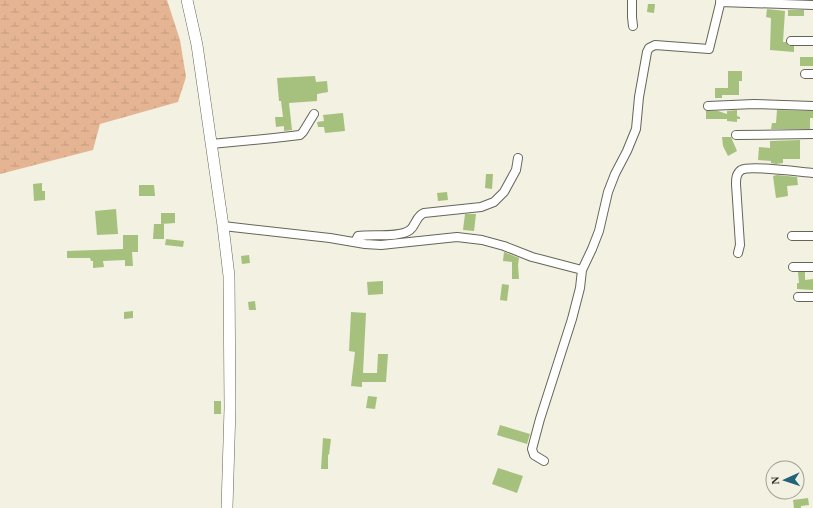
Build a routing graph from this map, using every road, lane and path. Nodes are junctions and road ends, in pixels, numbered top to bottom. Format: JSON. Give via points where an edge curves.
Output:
{"nodes":[{"id":1,"x":187,"y":0,"type":"edge"},
{"id":2,"x":632,"y":0,"type":"edge"},
{"id":3,"x":720,"y":1,"type":"edge"},
{"id":4,"x":813,"y":5,"type":"edge"},
{"id":5,"x":633,"y":26,"type":"dead end"},
{"id":6,"x":791,"y":41,"type":"dead end"},
{"id":7,"x":813,"y":41,"type":"edge"},
{"id":8,"x":708,"y":106,"type":"dead end"},
{"id":9,"x":813,"y":106,"type":"edge"},
{"id":10,"x":314,"y":114,"type":"dead end"},
{"id":11,"x":813,"y":134,"type":"edge"},
{"id":12,"x":736,"y":135,"type":"dead end"},
{"id":13,"x":211,"y":144,"type":"junction"},
{"id":14,"x":518,"y":158,"type":"dead end"},
{"id":15,"x":813,"y":173,"type":"edge"},
{"id":16,"x":223,"y":226,"type":"junction"},
{"id":17,"x":792,"y":236,"type":"dead end"},
{"id":18,"x":813,"y":236,"type":"edge"},
{"id":19,"x":355,"y":242,"type":"junction"},
{"id":20,"x":738,"y":253,"type":"dead end"},
{"id":21,"x":793,"y":266,"type":"dead end"},
{"id":22,"x":813,"y":267,"type":"edge"},
{"id":23,"x":582,"y":270,"type":"junction"},
{"id":24,"x":798,"y":297,"type":"dead end"},
{"id":25,"x":813,"y":297,"type":"edge"},
{"id":26,"x":544,"y":461,"type":"dead end"},
{"id":27,"x":227,"y":508,"type":"edge"}],
"edges":[{"from":1,"to":13,"type":"street","via":[[197,45]]},
{"from":2,"to":5,"type":"street"},
{"from":3,"to":4,"type":"street"},
{"from":3,"to":23,"type":"street","via":[[709,49],[655,45],[649,48],[640,91],[636,129],[615,174],[603,209],[599,231]]},
{"from":6,"to":7,"type":"street"},
{"from":8,"to":9,"type":"street"},
{"from":10,"to":13,"type":"street","via":[[300,135]]},
{"from":11,"to":12,"type":"street"},
{"from":13,"to":16,"type":"street"},
{"from":14,"to":19,"type":"street","via":[[516,170],[504,192],[494,202],[481,207],[424,213],[407,231],[398,234],[358,236]]},
{"from":15,"to":20,"type":"street","via":[[752,167],[740,172],[736,184],[740,245]]},
{"from":16,"to":19,"type":"street"},
{"from":16,"to":27,"type":"street","via":[[229,276],[230,343]]},
{"from":17,"to":18,"type":"street"},
{"from":19,"to":23,"type":"street","via":[[381,245],[457,237],[482,240]]},
{"from":21,"to":22,"type":"street"},
{"from":23,"to":26,"type":"street","via":[[572,319],[532,449],[534,455]]},
{"from":24,"to":25,"type":"street"}]}
